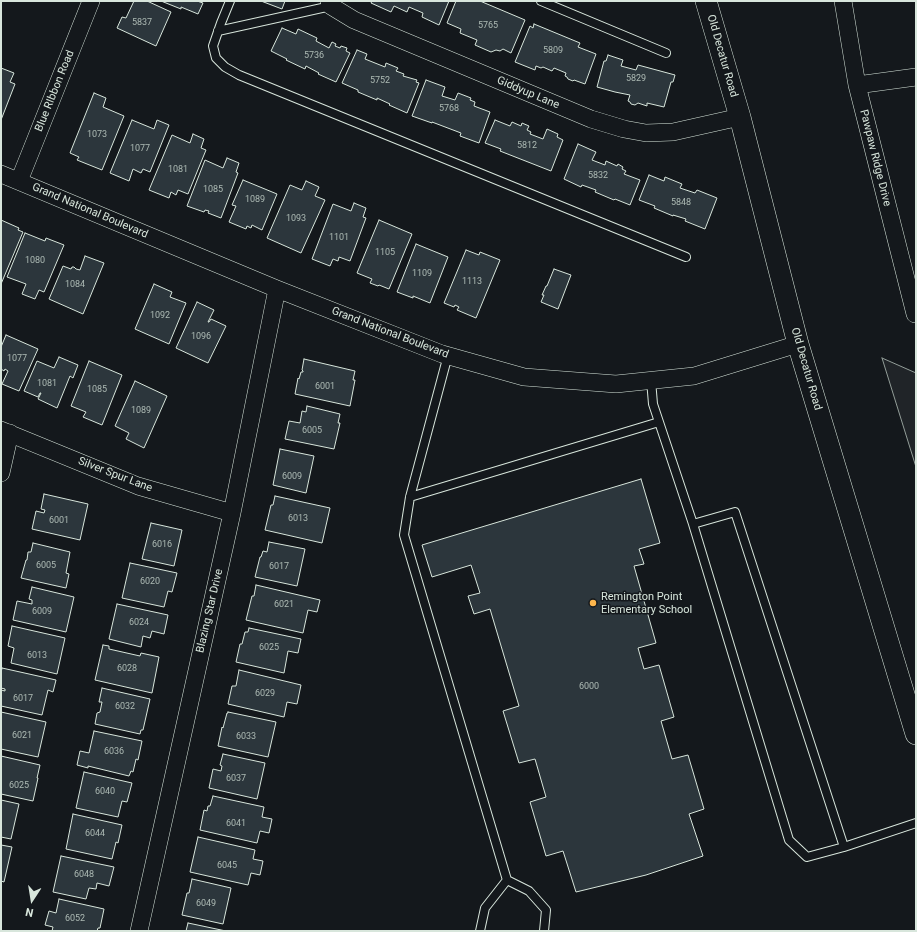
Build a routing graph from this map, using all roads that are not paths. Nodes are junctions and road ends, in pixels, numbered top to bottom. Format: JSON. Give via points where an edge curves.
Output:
{"nodes":[{"id":1,"x":91,"y":1,"type":"edge"},
{"id":2,"x":230,"y":1,"type":"edge"},
{"id":3,"x":541,"y":1,"type":"edge"},
{"id":4,"x":706,"y":1,"type":"edge"},
{"id":5,"x":843,"y":1,"type":"edge"},
{"id":6,"x":330,"y":4,"type":"edge"},
{"id":7,"x":218,"y":31,"type":"junction"},
{"id":8,"x":666,"y":53,"type":"dead end"},
{"id":9,"x":916,"y":77,"type":"edge"},
{"id":10,"x":857,"y":85,"type":"junction"},
{"id":11,"x":740,"y":117,"type":"junction"},
{"id":12,"x":1,"y":174,"type":"edge"},
{"id":13,"x":19,"y":181,"type":"junction"},
{"id":14,"x":686,"y":257,"type":"dead end"},
{"id":15,"x":277,"y":289,"type":"junction"},
{"id":16,"x":915,"y":314,"type":"edge"},
{"id":17,"x":798,"y":344,"type":"junction"},
{"id":18,"x":448,"y":356,"type":"junction"},
{"id":19,"x":651,"y":380,"type":"junction"},
{"id":20,"x":659,"y":422,"type":"junction"},
{"id":21,"x":5,"y":432,"type":"edge"},
{"id":22,"x":1,"y":473,"type":"edge"},
{"id":23,"x":410,"y":497,"type":"junction"},
{"id":24,"x":232,"y":513,"type":"junction"},
{"id":25,"x":693,"y":524,"type":"junction"},
{"id":26,"x":916,"y":734,"type":"edge"},
{"id":27,"x":916,"y":823,"type":"edge"},
{"id":28,"x":844,"y":847,"type":"junction"},
{"id":29,"x":507,"y":880,"type":"junction"},
{"id":30,"x":139,"y":931,"type":"edge"},
{"id":31,"x":480,"y":931,"type":"edge"},
{"id":32,"x":544,"y":931,"type":"edge"}],
"edges":[{"from":1,"to":13,"type":"street","name":"Blue RIbbon Road"},
{"from":2,"to":7,"type":"lane"},
{"from":3,"to":8,"type":"lane"},
{"from":4,"to":11,"type":"street","name":"Old Decatur Road"},
{"from":5,"to":10,"type":"street","name":"Pawpaw Ridge Drive"},
{"from":6,"to":7,"type":"lane"},
{"from":6,"to":11,"type":"street","name":"Giddyup Lane","via":[[354,20],[591,119],[624,129],[646,133],[673,132]]},
{"from":7,"to":14,"type":"lane","via":[[213,46],[216,58],[239,75]]},
{"from":9,"to":10,"type":"street"},
{"from":10,"to":16,"type":"street","name":"Pawpaw Ridge Drive"},
{"from":11,"to":17,"type":"street","name":"Old Decatur Road"},
{"from":12,"to":13,"type":"street","name":"Grand National Boulevard"},
{"from":13,"to":15,"type":"street","name":"Grand National Boulevard"},
{"from":15,"to":18,"type":"street","name":"Grand National Boulevard"},
{"from":15,"to":24,"type":"street","name":"Blazing Star Drive"},
{"from":17,"to":19,"type":"street","name":"Grand National Boulevard","via":[[694,376]]},
{"from":17,"to":26,"type":"street","name":"Old Decatur Road"},
{"from":18,"to":19,"type":"street","name":"Grand National Boulevard","via":[[524,377],[616,384]]},
{"from":18,"to":23,"type":"lane"},
{"from":19,"to":20,"type":"lane","via":[[653,404]]},
{"from":20,"to":23,"type":"lane"},
{"from":20,"to":25,"type":"lane"},
{"from":21,"to":22,"type":"street"},
{"from":21,"to":24,"type":"street","name":"Silver Spur Lane","via":[[138,486]]},
{"from":23,"to":29,"type":"lane","via":[[404,535]]},
{"from":24,"to":30,"type":"street","name":"Blazing Star Drive"},
{"from":25,"to":28,"type":"lane","via":[[789,840],[807,857]]},
{"from":25,"to":28,"type":"lane","via":[[735,512]]},
{"from":27,"to":28,"type":"lane"},
{"from":29,"to":31,"type":"lane","via":[[485,908]]},
{"from":29,"to":32,"type":"lane","via":[[529,892],[546,910]]}]}
